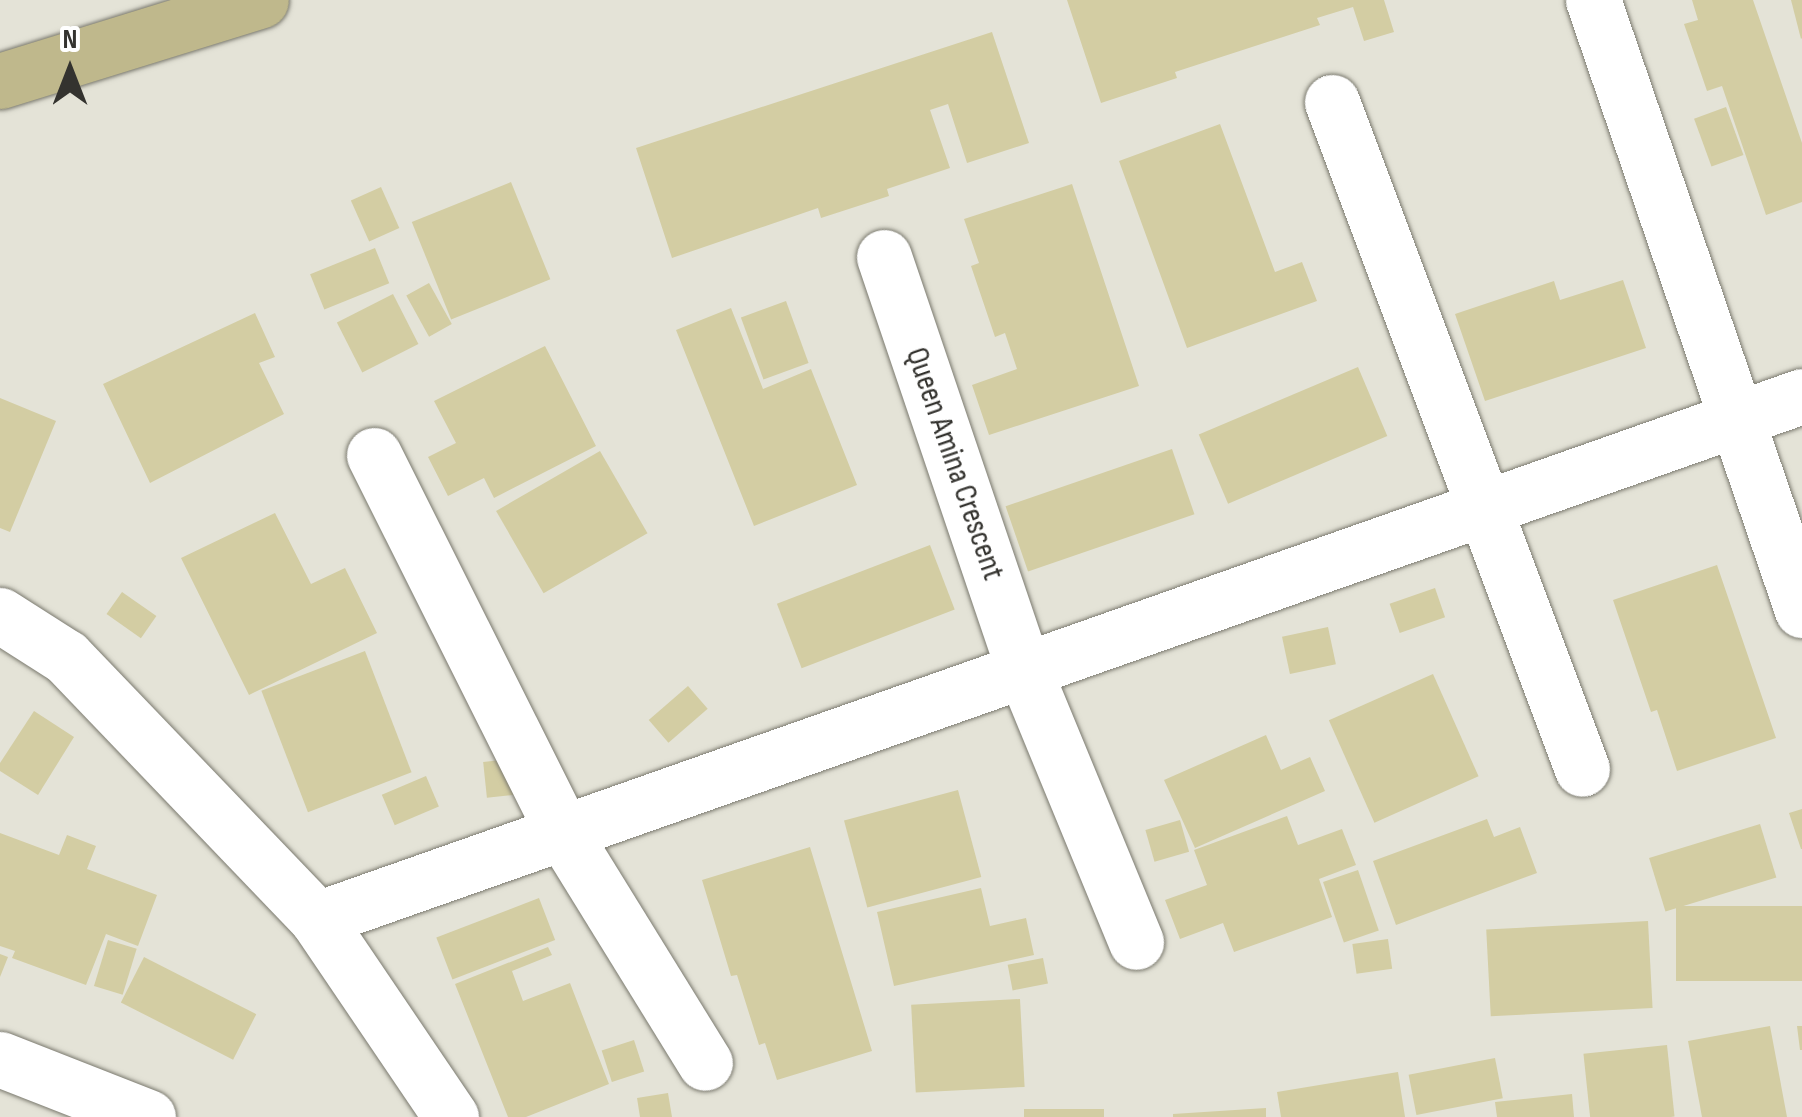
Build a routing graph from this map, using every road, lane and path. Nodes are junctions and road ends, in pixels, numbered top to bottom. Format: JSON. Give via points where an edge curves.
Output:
{"nodes":[{"id":1,"x":261,"y":0,"type":"edge"},
{"id":2,"x":1593,"y":0,"type":"edge"},
{"id":3,"x":0,"y":80,"type":"edge"},
{"id":4,"x":1332,"y":102,"type":"dead end"},
{"id":5,"x":884,"y":258,"type":"dead end"},
{"id":6,"x":1802,"y":396,"type":"edge"},
{"id":7,"x":1738,"y":418,"type":"junction"},
{"id":8,"x":374,"y":455,"type":"dead end"},
{"id":9,"x":1485,"y":508,"type":"junction"},
{"id":10,"x":1802,"y":610,"type":"edge"},
{"id":11,"x":0,"y":615,"type":"edge"},
{"id":12,"x":1024,"y":670,"type":"junction"},
{"id":13,"x":1582,"y":769,"type":"dead end"},
{"id":14,"x":563,"y":833,"type":"junction"},
{"id":15,"x":317,"y":919,"type":"junction"},
{"id":16,"x":1136,"y":942,"type":"dead end"},
{"id":17,"x":0,"y":1059,"type":"edge"},
{"id":18,"x":706,"y":1063,"type":"dead end"},
{"id":19,"x":148,"y":1117,"type":"edge"},
{"id":20,"x":452,"y":1117,"type":"edge"}],
"edges":[{"from":1,"to":3,"type":"main road"},
{"from":2,"to":7,"type":"street"},
{"from":4,"to":9,"type":"street"},
{"from":5,"to":12,"type":"street","name":"Queen Amina Crescent"},
{"from":6,"to":7,"type":"street"},
{"from":7,"to":9,"type":"street"},
{"from":7,"to":10,"type":"street"},
{"from":8,"to":14,"type":"street"},
{"from":9,"to":12,"type":"street"},
{"from":9,"to":13,"type":"street"},
{"from":11,"to":15,"type":"street","via":[[66,657]]},
{"from":12,"to":14,"type":"street"},
{"from":12,"to":16,"type":"street","name":"Queen Amina Crescent"},
{"from":14,"to":15,"type":"street"},
{"from":14,"to":18,"type":"street"},
{"from":15,"to":20,"type":"street"},
{"from":17,"to":19,"type":"street"}]}
